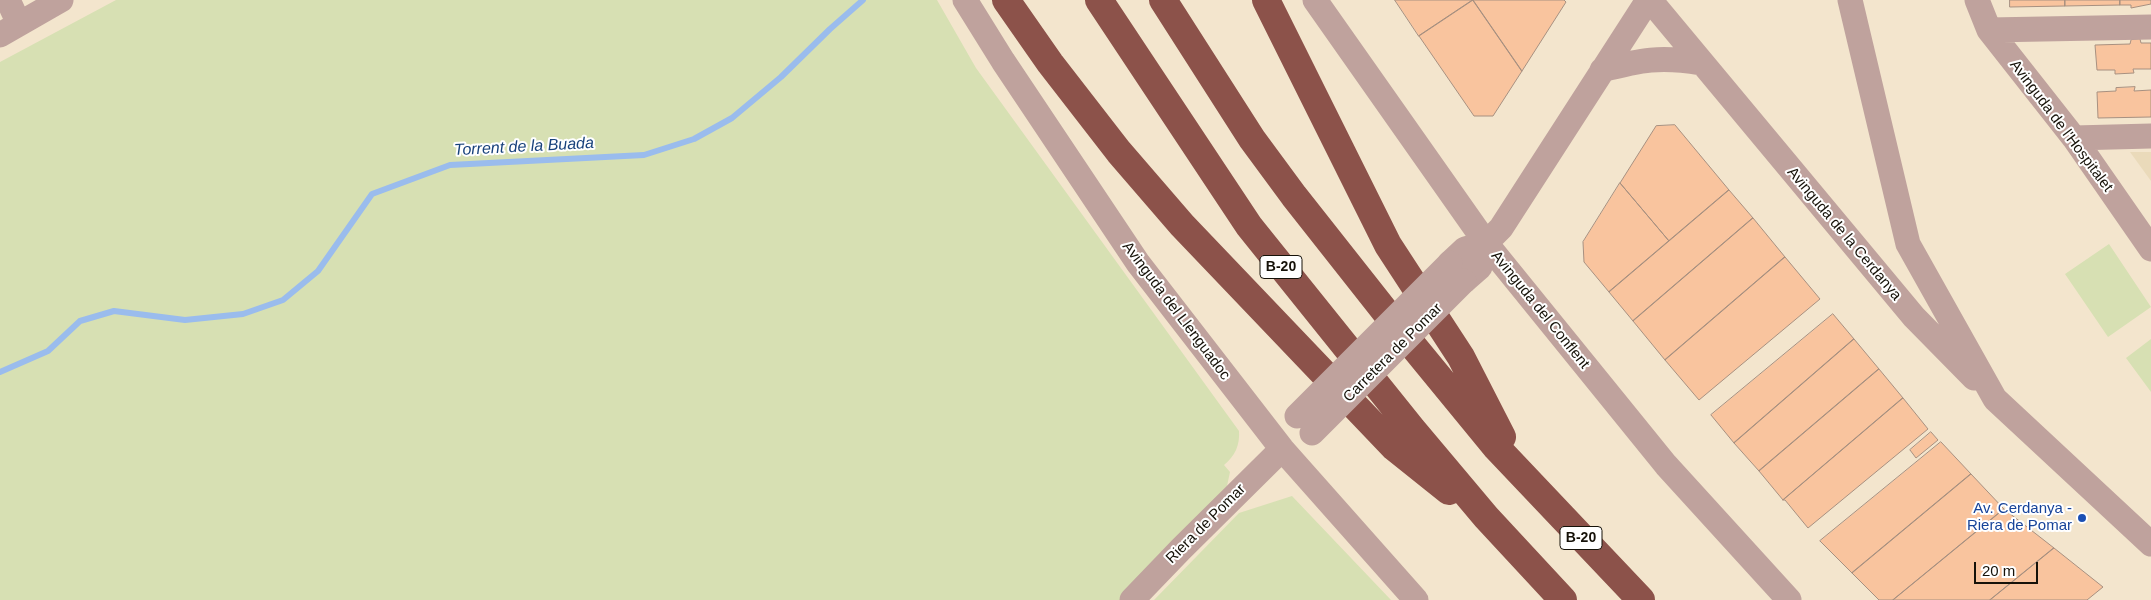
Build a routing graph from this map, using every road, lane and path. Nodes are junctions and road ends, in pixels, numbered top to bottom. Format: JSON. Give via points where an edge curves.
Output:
{"nodes":[{"id":1,"x":8,"y":0,"type":"edge"},
{"id":2,"x":61,"y":0,"type":"edge"},
{"id":3,"x":966,"y":0,"type":"edge"},
{"id":4,"x":1006,"y":0,"type":"edge"},
{"id":5,"x":1098,"y":0,"type":"edge"},
{"id":6,"x":1163,"y":0,"type":"edge"},
{"id":7,"x":1266,"y":0,"type":"edge"},
{"id":8,"x":1315,"y":0,"type":"edge"},
{"id":9,"x":1649,"y":0,"type":"edge"},
{"id":10,"x":1850,"y":0,"type":"edge"},
{"id":11,"x":1977,"y":0,"type":"edge"},
{"id":12,"x":2151,"y":27,"type":"edge"},
{"id":13,"x":9,"y":30,"type":"edge"},
{"id":14,"x":1989,"y":30,"type":"junction"},
{"id":15,"x":1701,"y":62,"type":"junction"},
{"id":16,"x":1602,"y":70,"type":"junction"},
{"id":17,"x":2151,"y":136,"type":"edge"},
{"id":18,"x":2074,"y":138,"type":"junction"},
{"id":19,"x":1486,"y":243,"type":"junction"},
{"id":20,"x":2151,"y":249,"type":"edge"},
{"id":21,"x":1996,"y":399,"type":"junction"},
{"id":22,"x":1282,"y":447,"type":"junction"},
{"id":23,"x":1522,"y":476,"type":"junction"},
{"id":24,"x":1486,"y":517,"type":"junction"},
{"id":25,"x":2151,"y":544,"type":"edge"},
{"id":26,"x":1132,"y":600,"type":"edge"},
{"id":27,"x":1416,"y":600,"type":"edge"},
{"id":28,"x":1563,"y":600,"type":"edge"},
{"id":29,"x":1641,"y":600,"type":"edge"},
{"id":30,"x":1789,"y":600,"type":"edge"}],
"edges":[{"from":1,"to":13,"type":"street"},
{"from":2,"to":13,"type":"street"},
{"from":3,"to":22,"type":"street","name":"Avinguda del Llenguadoc","via":[[1138,263]]},
{"from":4,"to":24,"type":"highway","via":[[1119,152],[1182,225],[1394,447]]},
{"from":5,"to":24,"type":"highway","number":"B-20","via":[[1249,226],[1330,330]]},
{"from":6,"to":23,"type":"highway","number":"B-20","via":[[1252,139],[1294,196],[1401,332]]},
{"from":7,"to":23,"type":"highway","via":[[1388,245],[1461,357]]},
{"from":8,"to":19,"type":"street","name":"Avinguda del Conflent"},
{"from":9,"to":15,"type":"street","name":"Avinguda de la Cerdanya"},
{"from":9,"to":16,"type":"street","name":"Carretera de Pomar"},
{"from":10,"to":21,"type":"street","name":"Avinguda de la Cerdanya","via":[[1908,244]]},
{"from":11,"to":14,"type":"street","name":"Avinguda de l'Hospitalet"},
{"from":12,"to":14,"type":"street"},
{"from":14,"to":18,"type":"street","name":"Avinguda de l'Hospitalet"},
{"from":15,"to":16,"type":"street","via":[[1674,58],[1641,60]]},
{"from":15,"to":21,"type":"street","name":"Avinguda de la Cerdanya","via":[[1914,318]]},
{"from":16,"to":19,"type":"street","name":"Carretera de Pomar","via":[[1501,228]]},
{"from":17,"to":18,"type":"street"},
{"from":18,"to":20,"type":"street","name":"Avinguda de l'Hospitalet"},
{"from":19,"to":22,"type":"street","name":"Carretera de Pomar","bridge":true,"via":[[1465,249],[1457,272]]},
{"from":19,"to":30,"type":"street","name":"Avinguda del Conflent","via":[[1666,465]]},
{"from":21,"to":25,"type":"street","name":"Avinguda de la Cerdanya"},
{"from":22,"to":26,"type":"street","name":"Riera de Pomar"},
{"from":22,"to":27,"type":"street","name":"Avinguda del Llenguadoc"},
{"from":23,"to":29,"type":"highway","number":"B-20"},
{"from":24,"to":28,"type":"highway","number":"B-20"}]}
